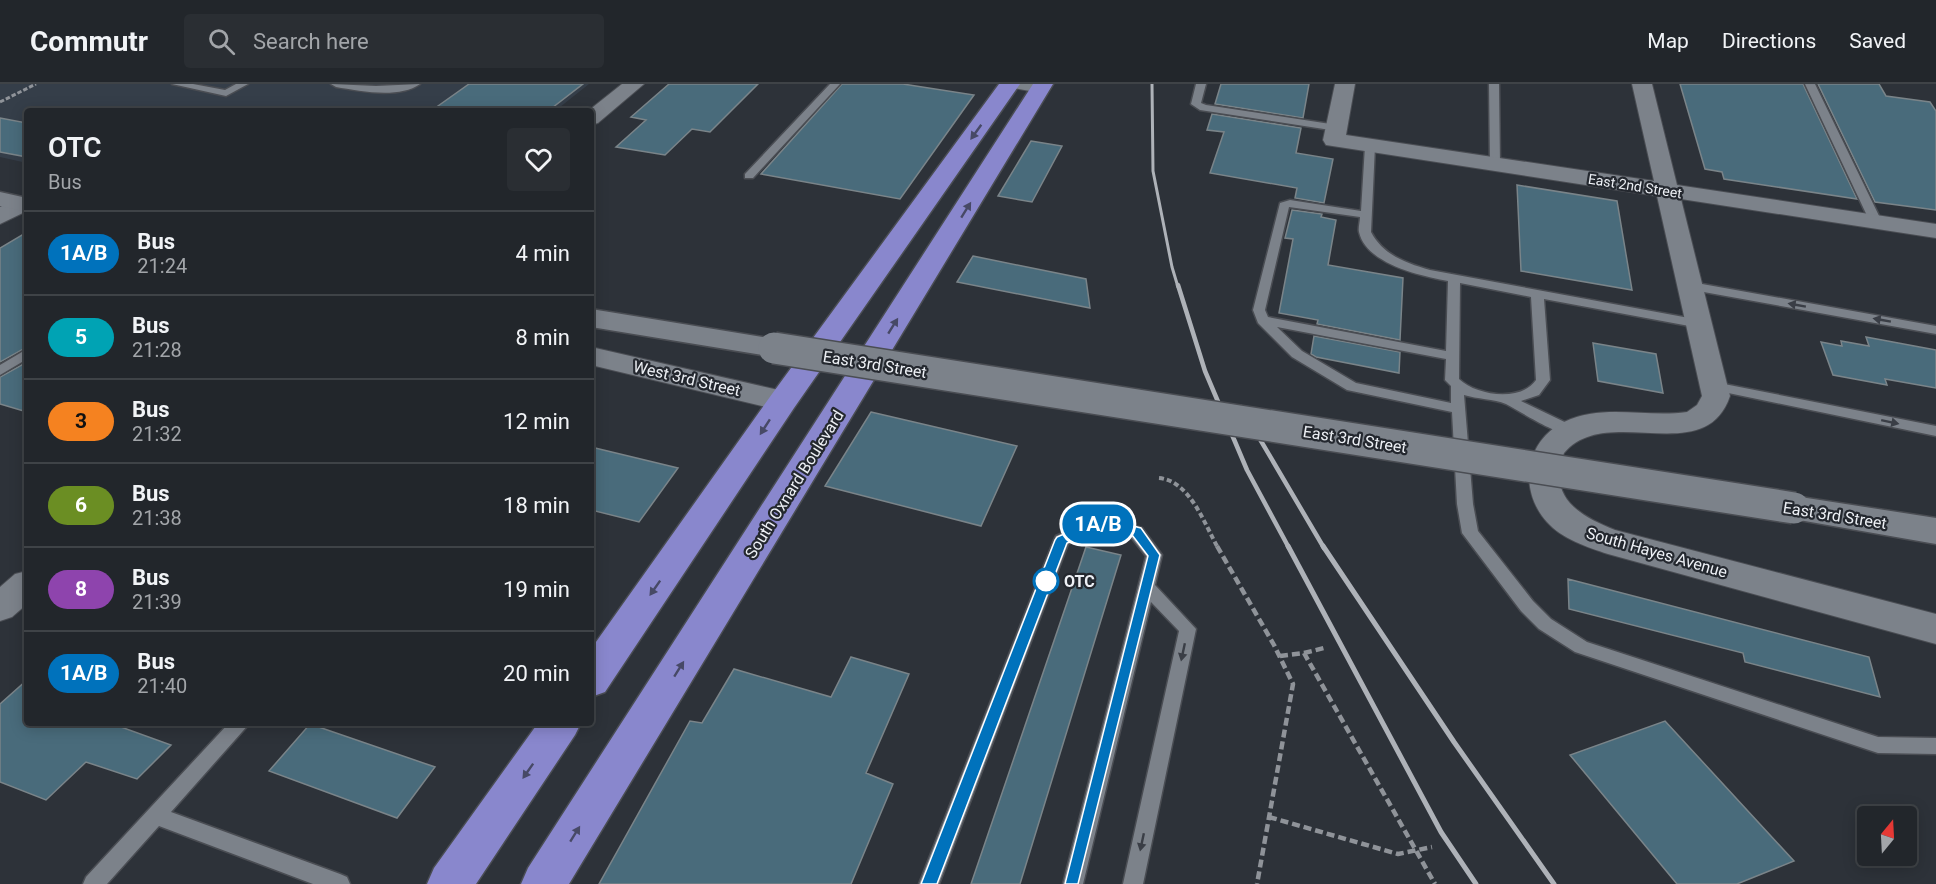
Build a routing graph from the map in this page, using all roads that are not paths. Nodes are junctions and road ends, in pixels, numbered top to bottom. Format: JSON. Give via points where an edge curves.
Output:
{"nodes":[{"id":1,"x":177,"y":84,"type":"edge"},
{"id":2,"x":243,"y":84,"type":"edge"},
{"id":3,"x":336,"y":84,"type":"edge"},
{"id":4,"x":415,"y":84,"type":"edge"},
{"id":5,"x":634,"y":84,"type":"edge"},
{"id":6,"x":835,"y":84,"type":"edge"},
{"id":7,"x":1010,"y":84,"type":"edge"},
{"id":8,"x":1201,"y":84,"type":"edge"},
{"id":9,"x":1345,"y":84,"type":"edge"},
{"id":10,"x":1494,"y":84,"type":"edge"},
{"id":11,"x":1642,"y":84,"type":"edge"},
{"id":12,"x":1810,"y":84,"type":"edge"},
{"id":13,"x":1035,"y":85,"type":"edge"},
{"id":14,"x":594,"y":117,"type":"edge"},
{"id":15,"x":1336,"y":134,"type":"junction"},
{"id":16,"x":1370,"y":146,"type":"junction"},
{"id":17,"x":1496,"y":165,"type":"junction"},
{"id":18,"x":748,"y":176,"type":"dead end"},
{"id":19,"x":1667,"y":191,"type":"junction"},
{"id":20,"x":17,"y":203,"type":"edge"},
{"id":21,"x":1366,"y":215,"type":"junction"},
{"id":22,"x":0,"y":217,"type":"edge"},
{"id":23,"x":1876,"y":222,"type":"junction"},
{"id":24,"x":1936,"y":231,"type":"edge"},
{"id":25,"x":1454,"y":278,"type":"junction"},
{"id":26,"x":1691,"y":286,"type":"junction"},
{"id":27,"x":1537,"y":294,"type":"junction"},
{"id":28,"x":594,"y":318,"type":"edge"},
{"id":29,"x":1263,"y":320,"type":"junction"},
{"id":30,"x":1700,"y":324,"type":"junction"},
{"id":31,"x":1936,"y":330,"type":"edge"},
{"id":32,"x":24,"y":355,"type":"edge"},
{"id":33,"x":1452,"y":356,"type":"junction"},
{"id":34,"x":594,"y":357,"type":"edge"},
{"id":35,"x":0,"y":371,"type":"edge"},
{"id":36,"x":1714,"y":386,"type":"junction"},
{"id":37,"x":1457,"y":387,"type":"junction"},
{"id":38,"x":1504,"y":398,"type":"junction"},
{"id":39,"x":783,"y":400,"type":"junction"},
{"id":40,"x":1460,"y":410,"type":"junction"},
{"id":41,"x":1570,"y":430,"type":"junction"},
{"id":42,"x":1936,"y":431,"type":"edge"},
{"id":43,"x":1936,"y":531,"type":"edge"},
{"id":44,"x":24,"y":587,"type":"edge"},
{"id":45,"x":1148,"y":590,"type":"junction"},
{"id":46,"x":0,"y":607,"type":"edge"},
{"id":47,"x":1936,"y":628,"type":"edge"},
{"id":48,"x":594,"y":676,"type":"edge"},
{"id":49,"x":238,"y":726,"type":"edge"},
{"id":50,"x":559,"y":726,"type":"edge"},
{"id":51,"x":1936,"y":746,"type":"edge"},
{"id":52,"x":156,"y":816,"type":"junction"},
{"id":53,"x":93,"y":884,"type":"edge"},
{"id":54,"x":340,"y":884,"type":"edge"},
{"id":55,"x":450,"y":884,"type":"edge"},
{"id":56,"x":544,"y":884,"type":"edge"},
{"id":57,"x":929,"y":884,"type":"edge"},
{"id":58,"x":1073,"y":884,"type":"edge"},
{"id":59,"x":1133,"y":884,"type":"edge"}],
"edges":[{"from":1,"to":2,"type":"lane","via":[[226,93]]},
{"from":3,"to":4,"type":"lane","via":[[380,90]]},
{"from":5,"to":14,"type":"street"},
{"from":6,"to":18,"type":"lane"},
{"from":7,"to":39,"type":"main road","one_way":true},
{"from":8,"to":15,"type":"lane","via":[[1196,104],[1203,108]]},
{"from":9,"to":15,"type":"street"},
{"from":10,"to":17,"type":"lane"},
{"from":11,"to":19,"type":"street"},
{"from":12,"to":23,"type":"lane"},
{"from":56,"to":13,"type":"main road","name":"South Oxnard Boulevard","one_way":true},
{"from":15,"to":16,"type":"street","name":"East 2nd Street"},
{"from":16,"to":17,"type":"street","name":"East 2nd Street"},
{"from":16,"to":21,"type":"lane"},
{"from":17,"to":19,"type":"street","name":"East 2nd Street"},
{"from":19,"to":23,"type":"street","name":"East 2nd Street"},
{"from":19,"to":26,"type":"street"},
{"from":20,"to":22,"type":"street"},
{"from":21,"to":25,"type":"lane","via":[[1369,243],[1380,252],[1404,266]]},
{"from":21,"to":29,"type":"lane","via":[[1284,205],[1259,310]]},
{"from":23,"to":24,"type":"street","name":"East 2nd Street"},
{"from":25,"to":27,"type":"lane"},
{"from":25,"to":33,"type":"lane"},
{"from":26,"to":30,"type":"street"},
{"from":31,"to":26,"type":"lane","one_way":true},
{"from":27,"to":30,"type":"lane"},
{"from":27,"to":38,"type":"lane","via":[[1543,380],[1534,392]]},
{"from":28,"to":43,"type":"street","name":"East 3rd Street","bridge":true},
{"from":29,"to":33,"type":"lane"},
{"from":29,"to":40,"type":"lane","via":[[1297,354],[1352,387]]},
{"from":30,"to":36,"type":"street"},
{"from":32,"to":35,"type":"lane"},
{"from":33,"to":37,"type":"lane","via":[[1452,380]]},
{"from":34,"to":39,"type":"street","name":"West 3rd Street"},
{"from":36,"to":41,"type":"street","via":[[1712,407],[1691,421],[1592,423]]},
{"from":36,"to":42,"type":"lane","one_way":true},
{"from":37,"to":38,"type":"lane"},
{"from":37,"to":40,"type":"lane"},
{"from":38,"to":41,"type":"lane"},
{"from":39,"to":48,"type":"main road","one_way":true},
{"from":40,"to":51,"type":"lane","via":[[1470,534],[1545,624],[1581,647],[1878,745]]},
{"from":41,"to":47,"type":"street","name":"South Hayes Avenue","via":[[1554,443],[1545,458],[1545,484],[1560,518],[1577,528],[1608,542]]},
{"from":44,"to":46,"type":"street"},
{"from":45,"to":57,"type":"lane","via":[[1154,555],[1136,532],[1101,523],[1062,540]]},
{"from":45,"to":58,"type":"lane"},
{"from":45,"to":59,"type":"lane","one_way":true,"via":[[1188,629]]},
{"from":49,"to":52,"type":"lane"},
{"from":50,"to":55,"type":"main road","one_way":true},
{"from":52,"to":53,"type":"lane"},
{"from":52,"to":54,"type":"lane"}]}
